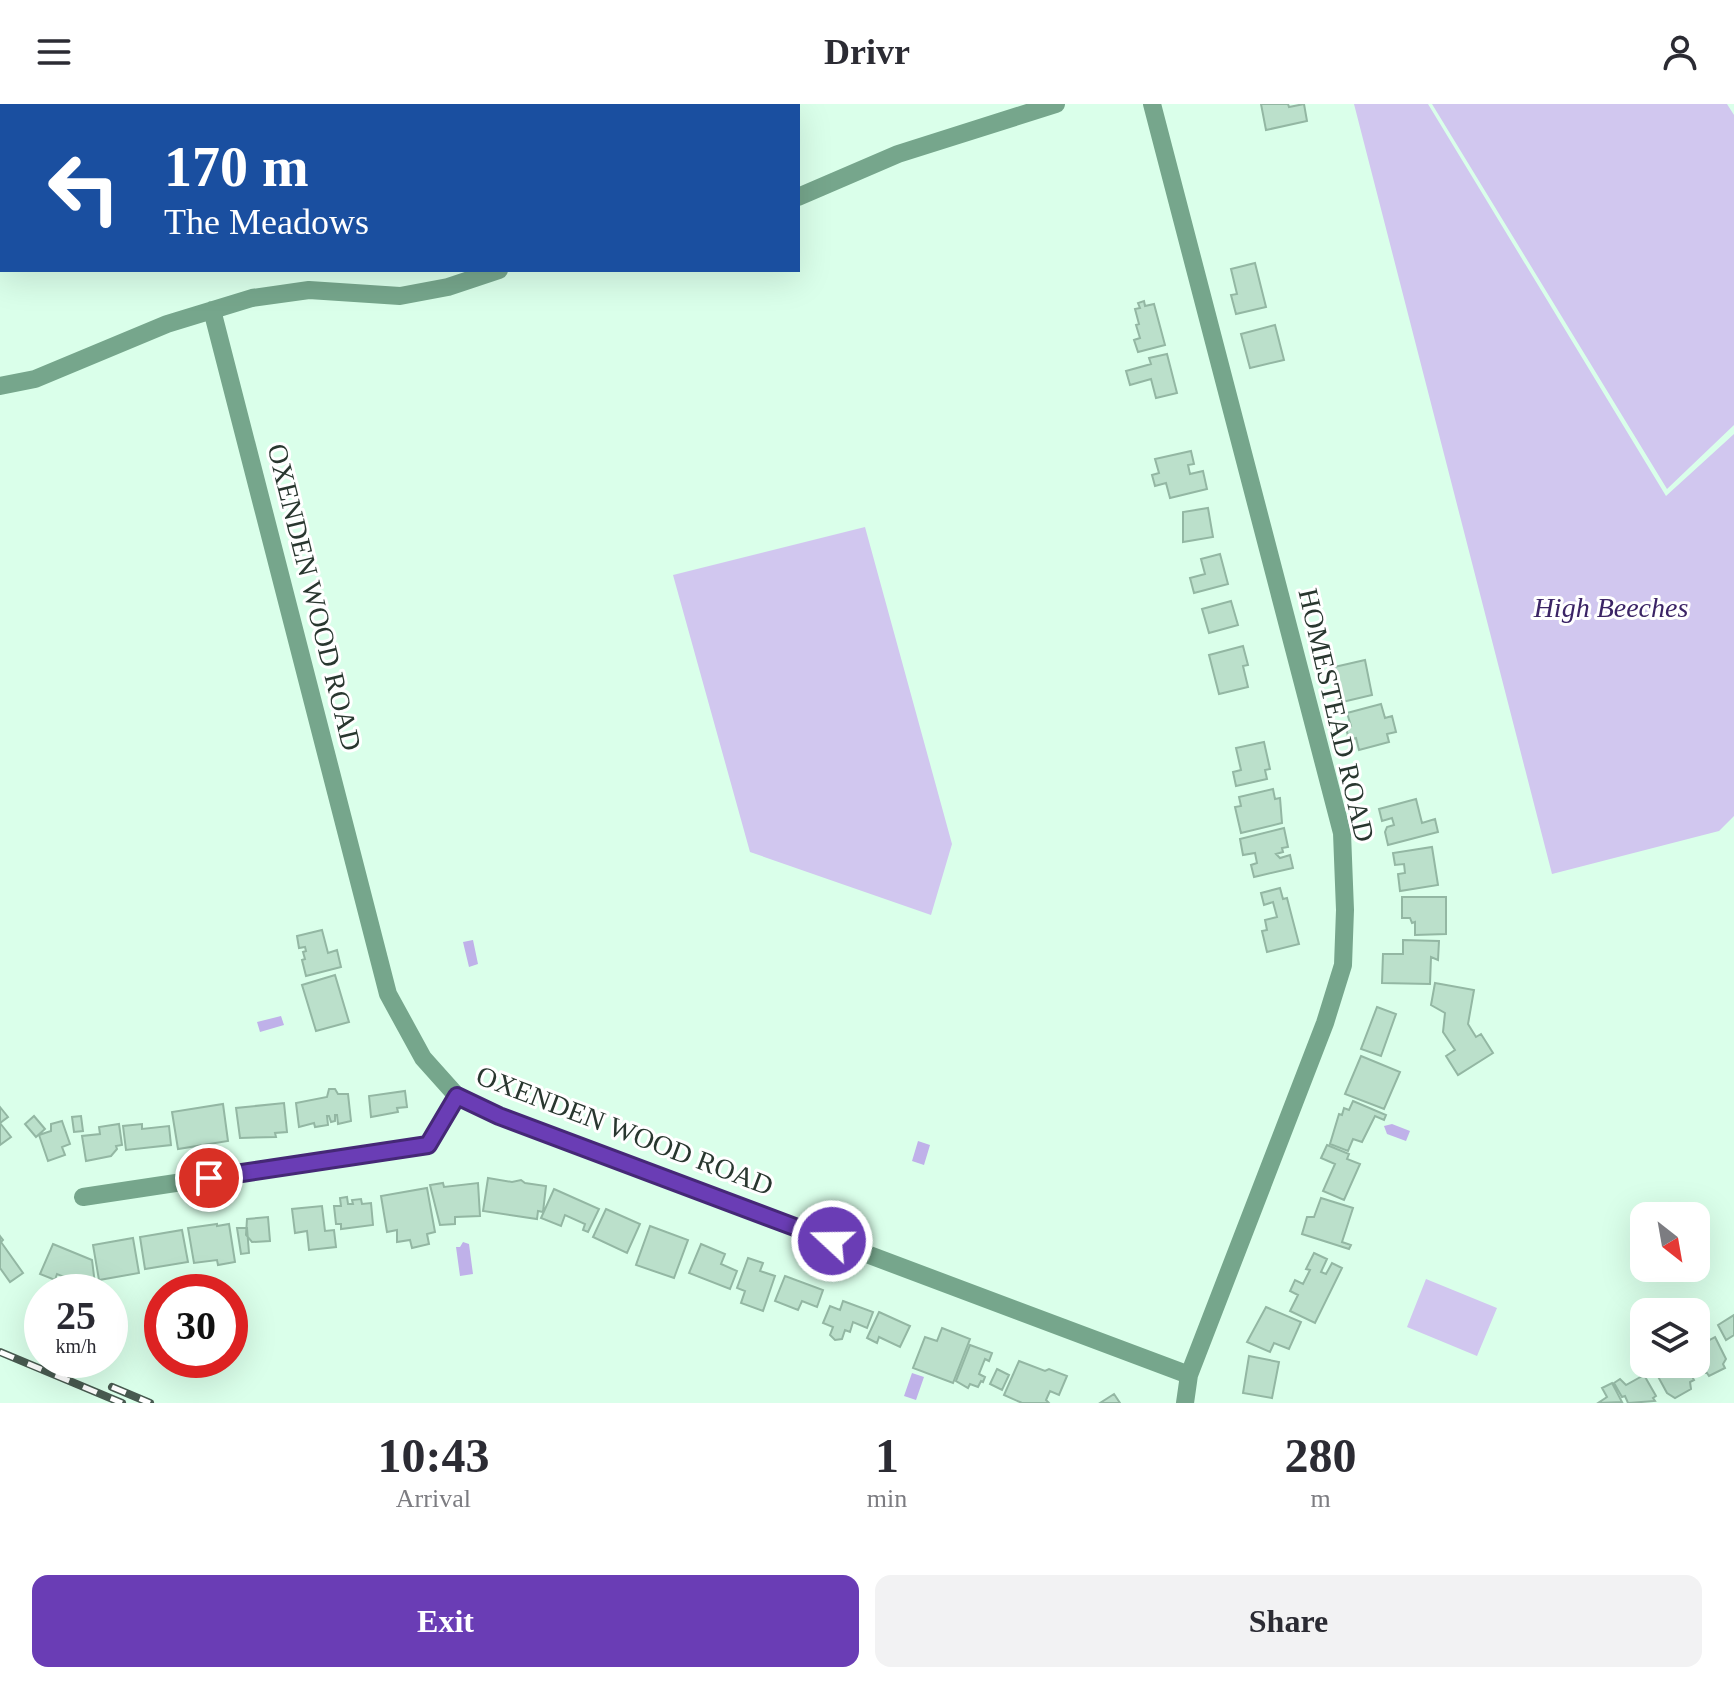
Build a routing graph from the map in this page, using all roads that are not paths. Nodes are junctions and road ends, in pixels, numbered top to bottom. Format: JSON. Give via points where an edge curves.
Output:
{"nodes":[{"id":1,"x":1056,"y":104,"type":"edge"},
{"id":2,"x":1152,"y":104,"type":"edge"},
{"id":3,"x":800,"y":196,"type":"edge"},
{"id":4,"x":493,"y":272,"type":"edge"},
{"id":5,"x":212,"y":310,"type":"junction"},
{"id":6,"x":0,"y":386,"type":"edge"},
{"id":7,"x":457,"y":1096,"type":"junction"},
{"id":8,"x":83,"y":1197,"type":"dead end"},
{"id":9,"x":1189,"y":1375,"type":"junction"},
{"id":10,"x":1185,"y":1403,"type":"edge"}],
"edges":[{"from":1,"to":3,"type":"street","via":[[898,154]]},
{"from":2,"to":9,"type":"street","name":"HOMESTEAD ROAD","via":[[1342,833],[1345,910],[1343,965],[1325,1023]]},
{"from":4,"to":5,"type":"street","via":[[400,296],[309,290]]},
{"from":5,"to":6,"type":"street","via":[[35,379]]},
{"from":5,"to":7,"type":"street","name":"OXENDEN WOOD ROAD","via":[[388,994],[423,1058]]},
{"from":7,"to":8,"type":"street","via":[[428,1145]]},
{"from":7,"to":9,"type":"street","name":"OXENDEN WOOD ROAD"},
{"from":9,"to":10,"type":"street","name":"HOMESTEAD ROAD"}]}
